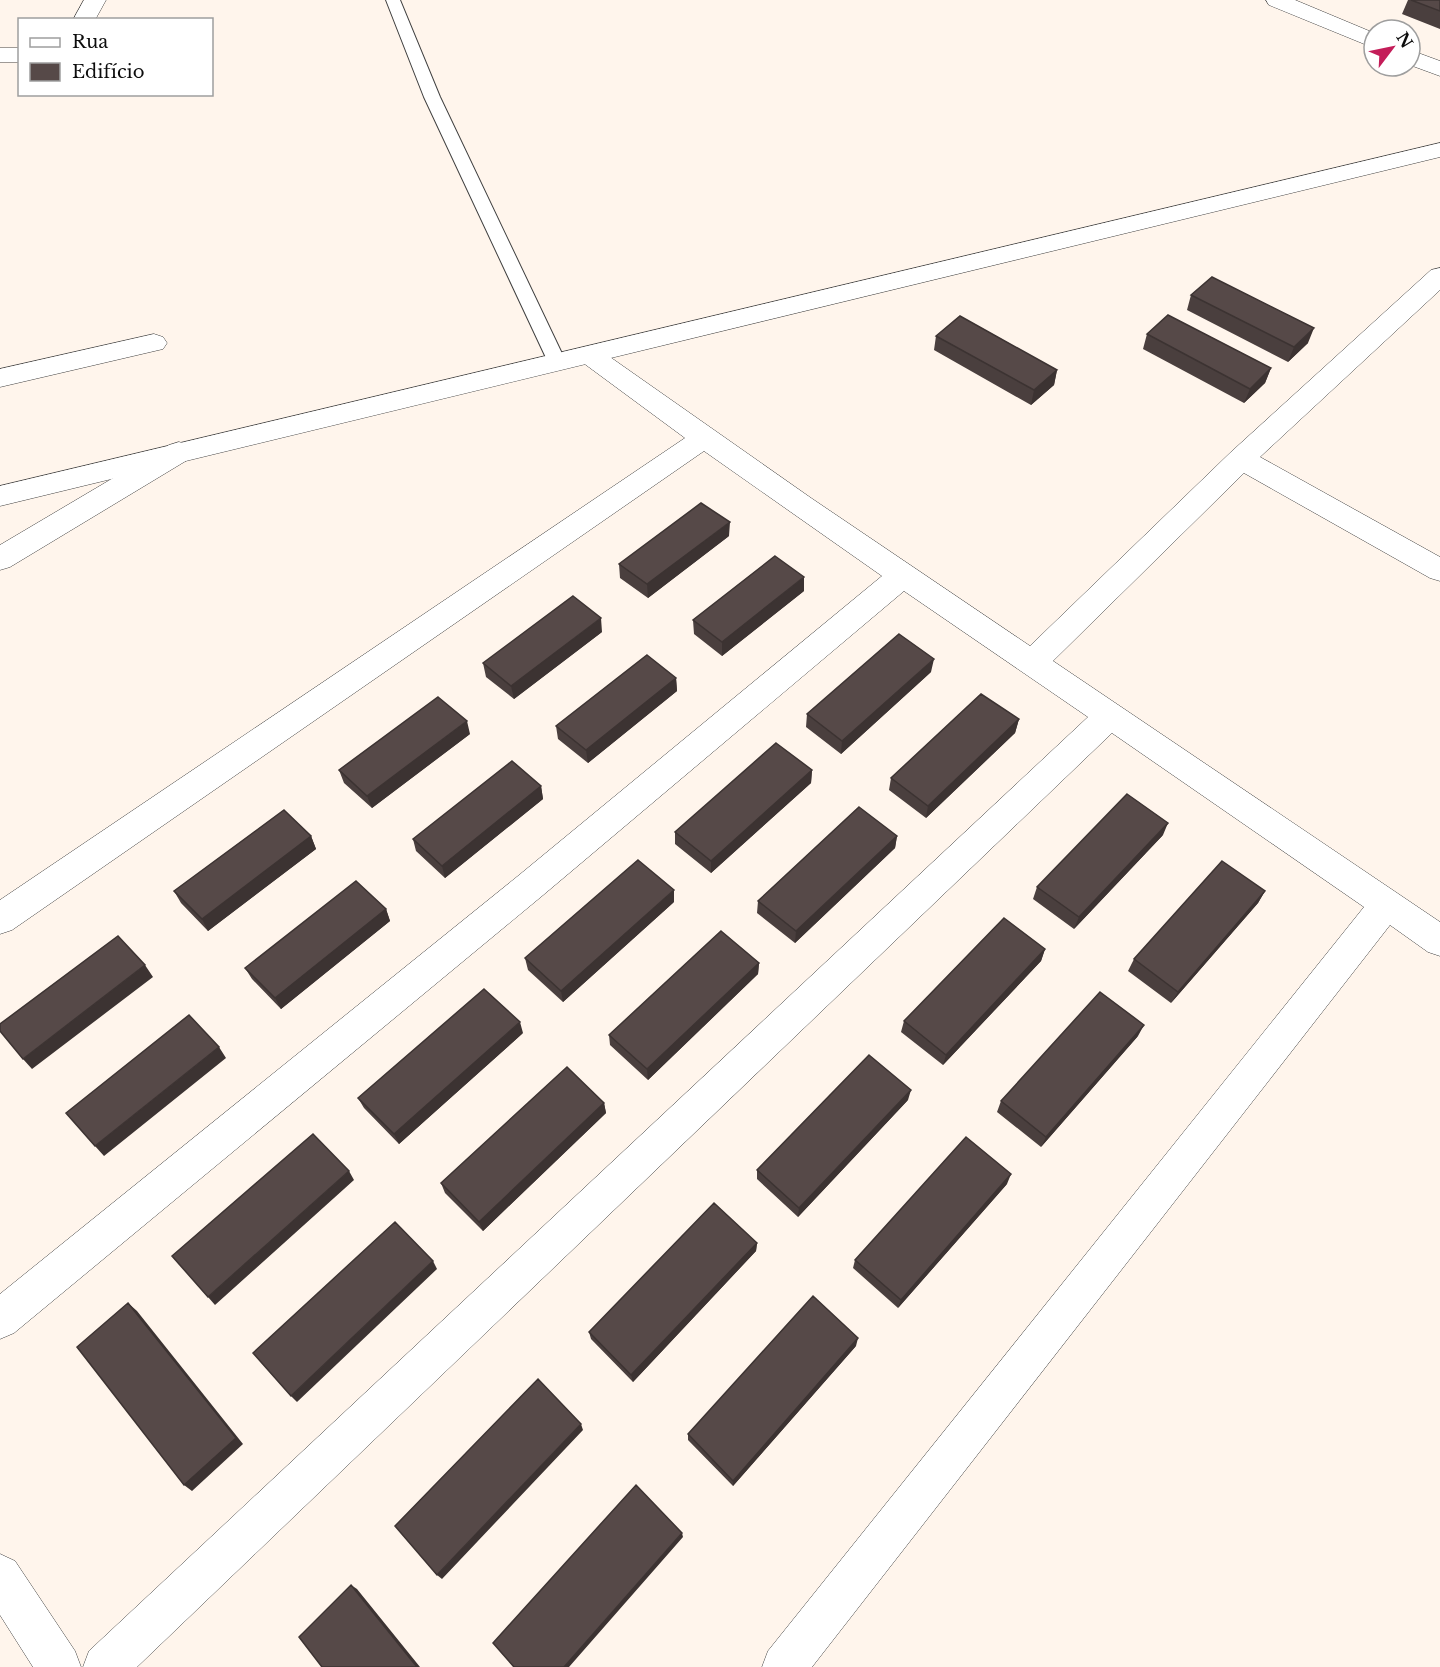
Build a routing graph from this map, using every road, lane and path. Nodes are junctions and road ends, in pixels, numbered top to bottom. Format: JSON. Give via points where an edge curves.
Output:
{"nodes":[{"id":1,"x":95,"y":0,"type":"edge"},
{"id":2,"x":393,"y":0,"type":"edge"},
{"id":3,"x":1277,"y":0,"type":"edge"},
{"id":4,"x":85,"y":18,"type":"edge"},
{"id":5,"x":1362,"y":36,"type":"edge"},
{"id":6,"x":0,"y":55,"type":"edge"},
{"id":7,"x":18,"y":55,"type":"edge"},
{"id":8,"x":1422,"y":62,"type":"edge"},
{"id":9,"x":1440,"y":69,"type":"edge"},
{"id":10,"x":1440,"y":150,"type":"edge"},
{"id":11,"x":1440,"y":276,"type":"edge"},
{"id":12,"x":154,"y":343,"type":"dead end"},
{"id":13,"x":591,"y":356,"type":"junction"},
{"id":14,"x":557,"y":362,"type":"junction"},
{"id":15,"x":0,"y":378,"type":"edge"},
{"id":16,"x":704,"y":438,"type":"junction"},
{"id":17,"x":179,"y":452,"type":"junction"},
{"id":18,"x":1241,"y":459,"type":"junction"},
{"id":19,"x":0,"y":496,"type":"edge"},
{"id":20,"x":0,"y":559,"type":"edge"},
{"id":21,"x":1440,"y":570,"type":"edge"},
{"id":22,"x":902,"y":576,"type":"junction"},
{"id":23,"x":1031,"y":663,"type":"junction"},
{"id":24,"x":1111,"y":715,"type":"junction"},
{"id":25,"x":1387,"y":904,"type":"junction"},
{"id":26,"x":0,"y":919,"type":"edge"},
{"id":27,"x":1440,"y":941,"type":"edge"},
{"id":28,"x":0,"y":1319,"type":"edge"},
{"id":29,"x":0,"y":1576,"type":"edge"},
{"id":30,"x":59,"y":1667,"type":"edge"},
{"id":31,"x":105,"y":1667,"type":"edge"},
{"id":32,"x":784,"y":1667,"type":"edge"}],
"edges":[{"from":1,"to":4,"type":"street"},
{"from":2,"to":14,"type":"lane","via":[[432,97]]},
{"from":3,"to":5,"type":"street"},
{"from":6,"to":7,"type":"street"},
{"from":8,"to":9,"type":"street"},
{"from":10,"to":13,"type":"street"},
{"from":11,"to":18,"type":"street"},
{"from":12,"to":15,"type":"street"},
{"from":13,"to":14,"type":"street"},
{"from":13,"to":16,"type":"street"},
{"from":14,"to":17,"type":"street"},
{"from":16,"to":22,"type":"street"},
{"from":16,"to":26,"type":"street"},
{"from":17,"to":19,"type":"street"},
{"from":17,"to":20,"type":"street"},
{"from":18,"to":21,"type":"street"},
{"from":18,"to":23,"type":"street"},
{"from":22,"to":23,"type":"street"},
{"from":22,"to":28,"type":"street"},
{"from":23,"to":24,"type":"street"},
{"from":24,"to":25,"type":"street"},
{"from":24,"to":31,"type":"street"},
{"from":25,"to":27,"type":"street"},
{"from":25,"to":32,"type":"street"},
{"from":29,"to":30,"type":"street"}]}
